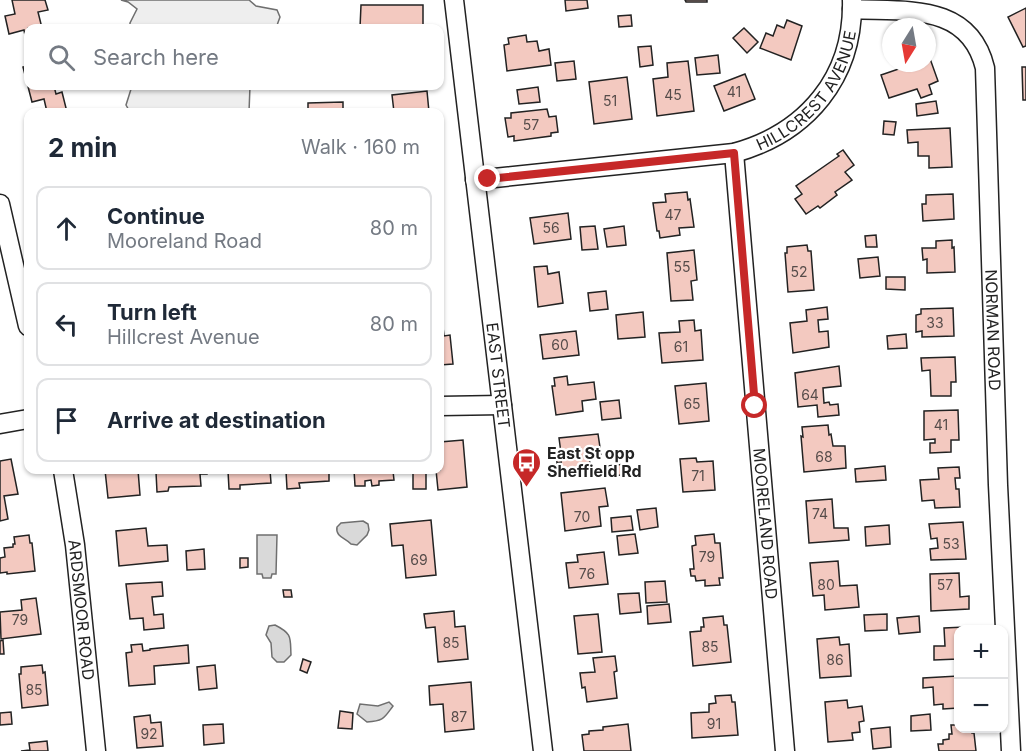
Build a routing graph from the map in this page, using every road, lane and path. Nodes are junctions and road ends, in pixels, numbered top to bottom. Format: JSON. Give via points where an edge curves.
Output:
{"nodes":[{"id":1,"x":454,"y":0,"type":"edge"},
{"id":2,"x":852,"y":5,"type":"edge"},
{"id":3,"x":734,"y":153,"type":"junction"},
{"id":4,"x":475,"y":180,"type":"junction"},
{"id":5,"x":0,"y":204,"type":"edge"},
{"id":6,"x":24,"y":309,"type":"edge"},
{"id":7,"x":502,"y":405,"type":"junction"},
{"id":8,"x":444,"y":406,"type":"edge"},
{"id":9,"x":24,"y":420,"type":"edge"},
{"id":10,"x":0,"y":424,"type":"edge"},
{"id":11,"x":64,"y":474,"type":"edge"},
{"id":12,"x":96,"y":751,"type":"edge"},
{"id":13,"x":543,"y":751,"type":"edge"},
{"id":14,"x":785,"y":751,"type":"edge"},
{"id":15,"x":1011,"y":751,"type":"edge"}],
"edges":[{"from":1,"to":4,"type":"street","name":"EAST STREET"},
{"from":2,"to":3,"type":"street","name":"HILLCREST AVENUE","via":[[845,55],[818,102],[777,136]]},
{"from":2,"to":15,"type":"street","name":"NORMAN ROAD","via":[[923,12],[949,20],[970,37],[985,68]]},
{"from":3,"to":4,"type":"street","name":"HILLCREST AVENUE"},
{"from":3,"to":14,"type":"street","name":"MOORELAND ROAD"},
{"from":4,"to":7,"type":"street","name":"EAST STREET"},
{"from":5,"to":6,"type":"street"},
{"from":7,"to":8,"type":"street"},
{"from":7,"to":13,"type":"street","name":"EAST STREET"},
{"from":9,"to":10,"type":"street"},
{"from":11,"to":12,"type":"street","name":"ARDSMOOR ROAD","via":[[75,545]]}]}
